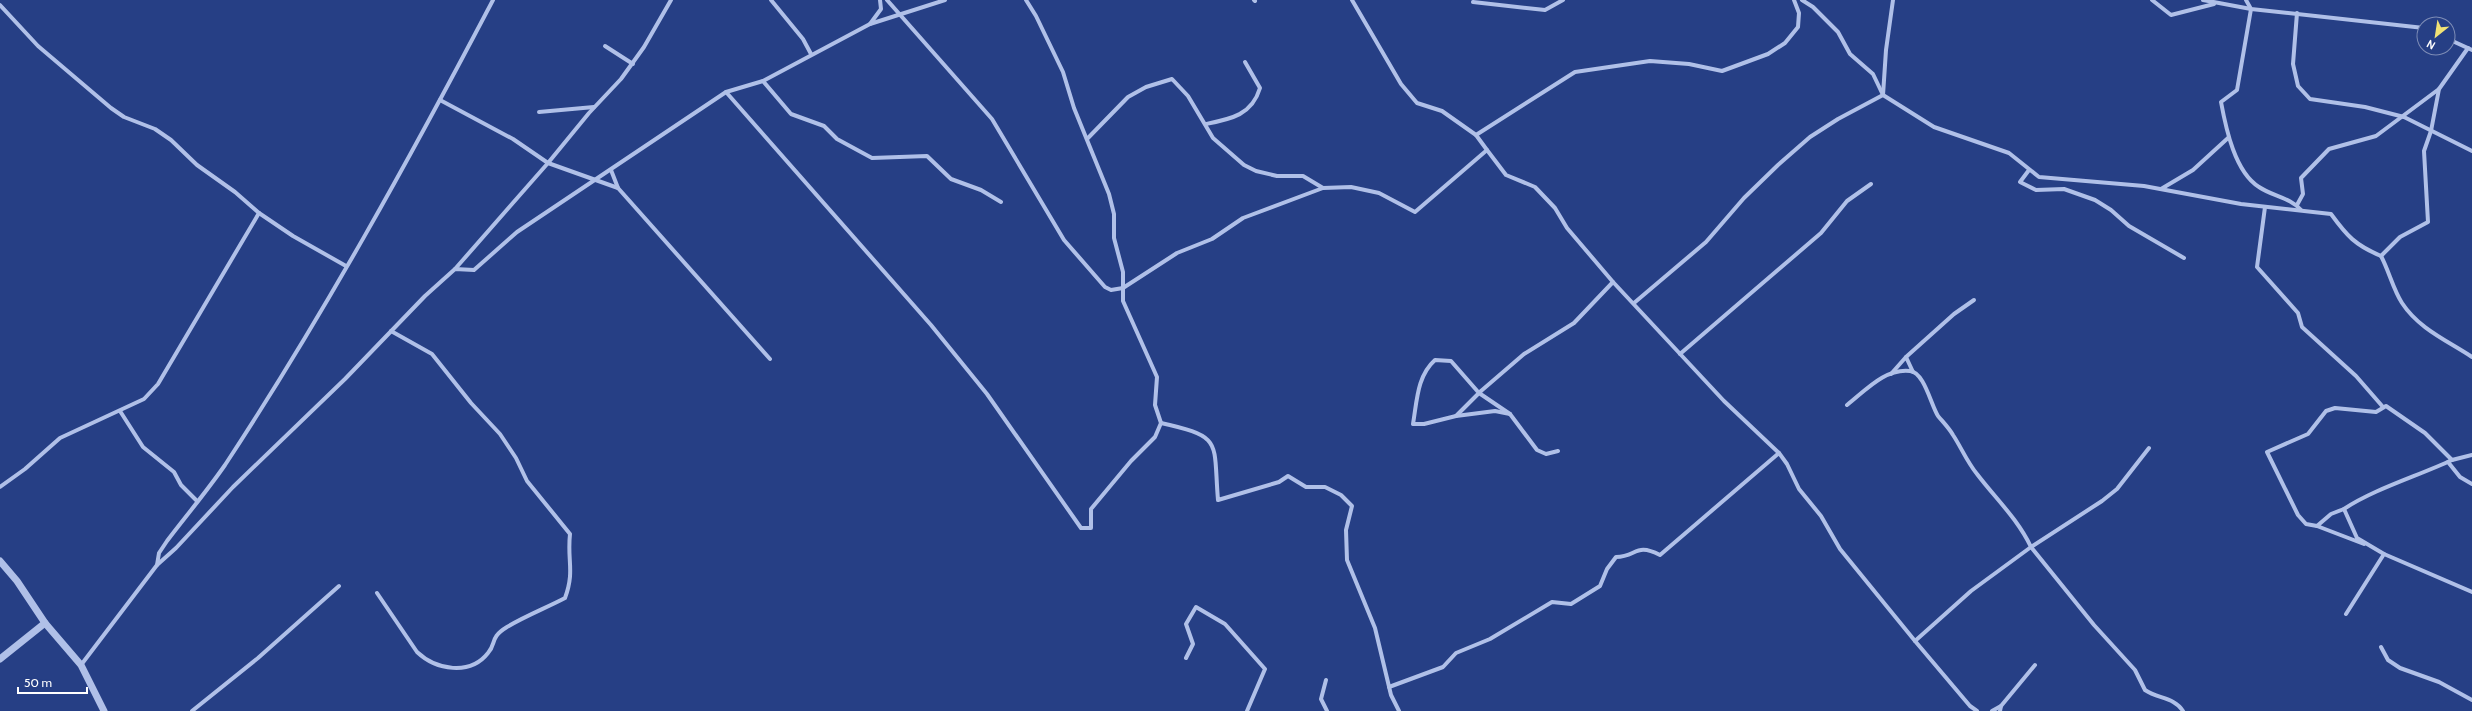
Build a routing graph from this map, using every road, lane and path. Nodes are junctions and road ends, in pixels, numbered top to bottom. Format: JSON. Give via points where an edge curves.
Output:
{"nodes":[{"id":1,"x":493,"y":0,"type":"edge"},
{"id":2,"x":771,"y":0,"type":"edge"},
{"id":3,"x":880,"y":0,"type":"edge"},
{"id":4,"x":888,"y":0,"type":"edge"},
{"id":5,"x":946,"y":0,"type":"edge"},
{"id":6,"x":1026,"y":0,"type":"edge"},
{"id":7,"x":1352,"y":0,"type":"edge"},
{"id":8,"x":1563,"y":0,"type":"edge"},
{"id":9,"x":1794,"y":0,"type":"edge"},
{"id":10,"x":1802,"y":0,"type":"edge"},
{"id":11,"x":1893,"y":0,"type":"edge"},
{"id":12,"x":2152,"y":0,"type":"edge"},
{"id":13,"x":2204,"y":0,"type":"edge"},
{"id":14,"x":2246,"y":0,"type":"edge"},
{"id":15,"x":669,"y":1,"type":"edge"},
{"id":16,"x":1473,"y":2,"type":"dead end"},
{"id":17,"x":2216,"y":4,"type":"junction"},
{"id":18,"x":0,"y":5,"type":"edge"},
{"id":19,"x":2251,"y":9,"type":"junction"},
{"id":20,"x":2297,"y":13,"type":"junction"},
{"id":21,"x":899,"y":15,"type":"junction"},
{"id":22,"x":870,"y":24,"type":"junction"},
{"id":23,"x":2416,"y":27,"type":"edge"},
{"id":24,"x":2456,"y":43,"type":"edge"},
{"id":25,"x":605,"y":46,"type":"dead end"},
{"id":26,"x":2470,"y":49,"type":"edge"},
{"id":27,"x":812,"y":54,"type":"junction"},
{"id":28,"x":1245,"y":62,"type":"dead end"},
{"id":29,"x":633,"y":64,"type":"junction"},
{"id":30,"x":762,"y":81,"type":"junction"},
{"id":31,"x":2439,"y":89,"type":"junction"},
{"id":32,"x":726,"y":92,"type":"junction"},
{"id":33,"x":1883,"y":95,"type":"junction"},
{"id":34,"x":440,"y":100,"type":"junction"},
{"id":35,"x":595,"y":107,"type":"junction"},
{"id":36,"x":539,"y":112,"type":"dead end"},
{"id":37,"x":2401,"y":116,"type":"junction"},
{"id":38,"x":1206,"y":124,"type":"junction"},
{"id":39,"x":2431,"y":131,"type":"junction"},
{"id":40,"x":1476,"y":135,"type":"junction"},
{"id":41,"x":1088,"y":138,"type":"junction"},
{"id":42,"x":2228,"y":138,"type":"junction"},
{"id":43,"x":1487,"y":150,"type":"junction"},
{"id":44,"x":2472,"y":151,"type":"edge"},
{"id":45,"x":548,"y":163,"type":"junction"},
{"id":46,"x":611,"y":170,"type":"junction"},
{"id":47,"x":2029,"y":170,"type":"junction"},
{"id":48,"x":596,"y":180,"type":"junction"},
{"id":49,"x":1871,"y":184,"type":"dead end"},
{"id":50,"x":618,"y":188,"type":"junction"},
{"id":51,"x":1323,"y":188,"type":"junction"},
{"id":52,"x":2161,"y":189,"type":"junction"},
{"id":53,"x":1001,"y":202,"type":"dead end"},
{"id":54,"x":2296,"y":205,"type":"junction"},
{"id":55,"x":2265,"y":207,"type":"junction"},
{"id":56,"x":2301,"y":210,"type":"junction"},
{"id":57,"x":260,"y":213,"type":"junction"},
{"id":58,"x":2381,"y":256,"type":"junction"},
{"id":59,"x":2184,"y":258,"type":"dead end"},
{"id":60,"x":346,"y":266,"type":"junction"},
{"id":61,"x":455,"y":269,"type":"junction"},
{"id":62,"x":1613,"y":282,"type":"junction"},
{"id":63,"x":1123,"y":288,"type":"junction"},
{"id":64,"x":1974,"y":300,"type":"dead end"},
{"id":65,"x":1634,"y":303,"type":"junction"},
{"id":66,"x":391,"y":331,"type":"junction"},
{"id":67,"x":1680,"y":354,"type":"junction"},
{"id":68,"x":1906,"y":357,"type":"junction"},
{"id":69,"x":2472,"y":357,"type":"edge"},
{"id":70,"x":770,"y":359,"type":"dead end"},
{"id":71,"x":1913,"y":372,"type":"junction"},
{"id":72,"x":1890,"y":374,"type":"junction"},
{"id":73,"x":1479,"y":393,"type":"junction"},
{"id":74,"x":1847,"y":405,"type":"dead end"},
{"id":75,"x":2383,"y":407,"type":"junction"},
{"id":76,"x":120,"y":411,"type":"junction"},
{"id":77,"x":1510,"y":414,"type":"junction"},
{"id":78,"x":1456,"y":416,"type":"junction"},
{"id":79,"x":1161,"y":423,"type":"junction"},
{"id":80,"x":2149,"y":448,"type":"dead end"},
{"id":81,"x":1558,"y":451,"type":"dead end"},
{"id":82,"x":1779,"y":453,"type":"junction"},
{"id":83,"x":2472,"y":456,"type":"edge"},
{"id":84,"x":2450,"y":461,"type":"junction"},
{"id":85,"x":2472,"y":484,"type":"edge"},
{"id":86,"x":0,"y":487,"type":"edge"},
{"id":87,"x":197,"y":501,"type":"junction"},
{"id":88,"x":2344,"y":509,"type":"junction"},
{"id":89,"x":2317,"y":526,"type":"junction"},
{"id":90,"x":2364,"y":544,"type":"junction"},
{"id":91,"x":2031,"y":547,"type":"junction"},
{"id":92,"x":2384,"y":554,"type":"junction"},
{"id":93,"x":0,"y":561,"type":"edge"},
{"id":94,"x":157,"y":565,"type":"junction"},
{"id":95,"x":339,"y":586,"type":"dead end"},
{"id":96,"x":2472,"y":592,"type":"edge"},
{"id":97,"x":377,"y":593,"type":"dead end"},
{"id":98,"x":2346,"y":614,"type":"dead end"},
{"id":99,"x":45,"y":623,"type":"junction"},
{"id":100,"x":1915,"y":641,"type":"junction"},
{"id":101,"x":2381,"y":648,"type":"dead end"},
{"id":102,"x":1186,"y":658,"type":"dead end"},
{"id":103,"x":0,"y":659,"type":"edge"},
{"id":104,"x":81,"y":665,"type":"junction"},
{"id":105,"x":2035,"y":665,"type":"dead end"},
{"id":106,"x":1326,"y":680,"type":"dead end"},
{"id":107,"x":1389,"y":687,"type":"junction"},
{"id":108,"x":2472,"y":700,"type":"edge"},
{"id":109,"x":2001,"y":706,"type":"junction"},
{"id":110,"x":104,"y":711,"type":"edge"},
{"id":111,"x":192,"y":711,"type":"edge"},
{"id":112,"x":1247,"y":711,"type":"edge"},
{"id":113,"x":1327,"y":711,"type":"edge"},
{"id":114,"x":1399,"y":711,"type":"edge"},
{"id":115,"x":1977,"y":711,"type":"edge"},
{"id":116,"x":1992,"y":711,"type":"edge"},
{"id":117,"x":2000,"y":711,"type":"edge"},
{"id":118,"x":2183,"y":711,"type":"edge"}],
"edges":[{"from":1,"to":34,"type":"street"},
{"from":2,"to":27,"type":"street"},
{"from":3,"to":22,"type":"street","via":[[881,9]]},
{"from":4,"to":21,"type":"street"},
{"from":5,"to":21,"type":"street"},
{"from":6,"to":41,"type":"street","via":[[1063,72],[1074,108]]},
{"from":7,"to":40,"type":"street","via":[[1401,84],[1417,103],[1442,111]]},
{"from":8,"to":16,"type":"street","via":[[1545,10]]},
{"from":9,"to":40,"type":"street","via":[[1799,13],[1798,27],[1785,43],[1768,54],[1722,71],[1689,64],[1650,61],[1575,72]]},
{"from":10,"to":33,"type":"street","via":[[1813,7],[1838,32],[1850,54],[1873,74]]},
{"from":11,"to":33,"type":"street"},
{"from":12,"to":17,"type":"street","via":[[2171,14]]},
{"from":13,"to":17,"type":"street"},
{"from":14,"to":19,"type":"street"},
{"from":15,"to":29,"type":"street"},
{"from":17,"to":19,"type":"street"},
{"from":18,"to":57,"type":"street","via":[[38,46],[94,94],[124,117],[155,129],[171,140],[197,165]]},
{"from":19,"to":20,"type":"street"},
{"from":19,"to":42,"type":"street","via":[[2236,90],[2221,102]]},
{"from":20,"to":23,"type":"street"},
{"from":20,"to":37,"type":"street","via":[[2293,64],[2298,86],[2310,99],[2365,107]]},
{"from":21,"to":22,"type":"street"},
{"from":21,"to":63,"type":"street","via":[[992,119],[1030,186],[1075,254],[1105,287],[1111,290]]},
{"from":22,"to":27,"type":"street"},
{"from":24,"to":26,"type":"street"},
{"from":25,"to":29,"type":"street"},
{"from":26,"to":31,"type":"street"},
{"from":27,"to":30,"type":"street"},
{"from":28,"to":38,"type":"street","via":[[1260,88],[1257,100],[1246,111],[1228,120]]},
{"from":29,"to":35,"type":"street"},
{"from":30,"to":32,"type":"street"},
{"from":30,"to":53,"type":"street","via":[[791,114],[824,126],[837,139],[872,158],[927,156],[952,178]]},
{"from":31,"to":37,"type":"street"},
{"from":31,"to":39,"type":"street"},
{"from":32,"to":46,"type":"street"},
{"from":32,"to":79,"type":"street","via":[[931,325],[988,394],[1081,528],[1091,528],[1091,509],[1155,437]]},
{"from":33,"to":47,"type":"street","via":[[1934,127],[2009,153]]},
{"from":33,"to":65,"type":"street","via":[[1810,137],[1744,198],[1706,242]]},
{"from":34,"to":45,"type":"street","via":[[513,139]]},
{"from":34,"to":60,"type":"street"},
{"from":35,"to":36,"type":"street"},
{"from":35,"to":45,"type":"street"},
{"from":37,"to":39,"type":"street"},
{"from":37,"to":54,"type":"street","via":[[2376,136],[2329,149],[2301,178],[2303,194]]},
{"from":38,"to":41,"type":"street","via":[[1188,96],[1172,79],[1146,87],[1128,97]]},
{"from":38,"to":51,"type":"street","via":[[1213,138],[1223,148],[1250,168],[1277,176],[1303,176]]},
{"from":39,"to":44,"type":"street"},
{"from":39,"to":58,"type":"street","via":[[2424,151],[2428,222],[2400,237]]},
{"from":40,"to":43,"type":"street"},
{"from":41,"to":63,"type":"street","via":[[1107,187],[1114,214],[1112,228],[1123,272]]},
{"from":42,"to":52,"type":"street","via":[[2193,170]]},
{"from":42,"to":54,"type":"street","via":[[2243,173],[2258,187]]},
{"from":43,"to":51,"type":"street","via":[[1415,212],[1379,193],[1351,187]]},
{"from":43,"to":62,"type":"street","via":[[1506,175],[1535,187],[1555,208],[1567,228]]},
{"from":45,"to":48,"type":"street"},
{"from":45,"to":61,"type":"street"},
{"from":46,"to":48,"type":"street"},
{"from":46,"to":50,"type":"street"},
{"from":47,"to":52,"type":"street","via":[[2047,179]]},
{"from":47,"to":59,"type":"street","via":[[2020,182],[2036,190],[2064,189],[2095,200],[2129,226]]},
{"from":48,"to":50,"type":"street"},
{"from":48,"to":61,"type":"street","via":[[518,232],[474,270]]},
{"from":49,"to":67,"type":"street","via":[[1847,201],[1821,233]]},
{"from":50,"to":70,"type":"street"},
{"from":51,"to":63,"type":"street","via":[[1243,218],[1212,239],[1177,253]]},
{"from":52,"to":55,"type":"street"},
{"from":54,"to":56,"type":"street"},
{"from":55,"to":56,"type":"street"},
{"from":55,"to":75,"type":"street","via":[[2257,267],[2298,313],[2302,327],[2356,376]]},
{"from":56,"to":58,"type":"street","via":[[2331,214],[2347,237],[2362,248]]},
{"from":57,"to":60,"type":"street","via":[[293,236]]},
{"from":57,"to":76,"type":"street","via":[[158,384],[144,399]]},
{"from":58,"to":69,"type":"street","via":[[2402,304],[2433,334]]},
{"from":60,"to":87,"type":"street","via":[[224,466]]},
{"from":61,"to":66,"type":"street"},
{"from":62,"to":65,"type":"street"},
{"from":62,"to":73,"type":"street","via":[[1574,323],[1524,354]]},
{"from":63,"to":79,"type":"street","via":[[1123,301],[1157,377],[1155,405]]},
{"from":64,"to":68,"type":"street","via":[[1954,314]]},
{"from":65,"to":67,"type":"street"},
{"from":66,"to":94,"type":"street"},
{"from":66,"to":97,"type":"street","via":[[432,354],[471,403],[500,434],[527,481],[570,534],[568,553],[572,576],[565,598],[507,627],[494,638],[489,652],[481,661],[470,667],[439,666],[425,660]]},
{"from":67,"to":82,"type":"street","via":[[1724,401]]},
{"from":68,"to":71,"type":"street"},
{"from":68,"to":72,"type":"street"},
{"from":71,"to":72,"type":"street"},
{"from":71,"to":91,"type":"street","via":[[1923,381],[1938,415],[1976,473],[2009,510]]},
{"from":72,"to":74,"type":"street","via":[[1885,375]]},
{"from":73,"to":77,"type":"street"},
{"from":73,"to":78,"type":"street"},
{"from":73,"to":78,"type":"street","via":[[1451,361],[1435,360],[1426,369],[1420,385],[1414,424]]},
{"from":75,"to":84,"type":"street","via":[[2386,406],[2400,414],[2425,433]]},
{"from":75,"to":89,"type":"street","via":[[2376,412],[2334,408],[2326,411],[2308,434],[2267,452],[2298,515],[2306,524]]},
{"from":76,"to":86,"type":"street","via":[[60,438]]},
{"from":76,"to":87,"type":"street","via":[[143,447],[174,472],[181,485]]},
{"from":77,"to":78,"type":"street","via":[[1495,411]]},
{"from":77,"to":81,"type":"street","via":[[1537,450],[1546,454]]},
{"from":79,"to":107,"type":"street","via":[[1190,430],[1210,440],[1215,451],[1218,500],[1279,482],[1288,476],[1306,487],[1325,487],[1341,495],[1352,506],[1346,530],[1347,560],[1375,628]]},
{"from":80,"to":91,"type":"street","via":[[2117,488],[2102,501]]},
{"from":82,"to":100,"type":"street","via":[[1840,549]]},
{"from":82,"to":107,"type":"street","via":[[1660,555],[1648,548],[1634,550],[1624,557],[1616,557],[1607,569],[1600,586],[1571,604],[1552,602],[1490,639],[1456,653],[1443,667]]},
{"from":83,"to":84,"type":"street"},
{"from":84,"to":85,"type":"street","via":[[2460,477]]},
{"from":84,"to":88,"type":"street","via":[[2385,490],[2362,497]]},
{"from":87,"to":94,"type":"street","via":[[166,541],[159,553]]},
{"from":88,"to":89,"type":"street","via":[[2332,514]]},
{"from":88,"to":90,"type":"street","via":[[2357,538]]},
{"from":89,"to":90,"type":"street"},
{"from":90,"to":92,"type":"street"},
{"from":91,"to":100,"type":"street","via":[[1971,591]]},
{"from":91,"to":118,"type":"street","via":[[2094,625],[2135,670],[2146,690],[2171,700]]},
{"from":92,"to":96,"type":"street"},
{"from":92,"to":98,"type":"street"},
{"from":93,"to":99,"type":"street","via":[[17,581]]},
{"from":94,"to":104,"type":"street"},
{"from":95,"to":111,"type":"street","via":[[258,658]]},
{"from":99,"to":103,"type":"street"},
{"from":99,"to":104,"type":"street"},
{"from":100,"to":115,"type":"street"},
{"from":101,"to":108,"type":"street","via":[[2388,660],[2400,668],[2439,682]]},
{"from":102,"to":112,"type":"street","via":[[1192,644],[1186,624],[1196,607],[1225,624],[1265,668]]},
{"from":104,"to":110,"type":"street"},
{"from":105,"to":109,"type":"street"},
{"from":106,"to":113,"type":"street","via":[[1321,699]]},
{"from":107,"to":114,"type":"street"},
{"from":109,"to":116,"type":"street"},
{"from":109,"to":117,"type":"street"}]}
